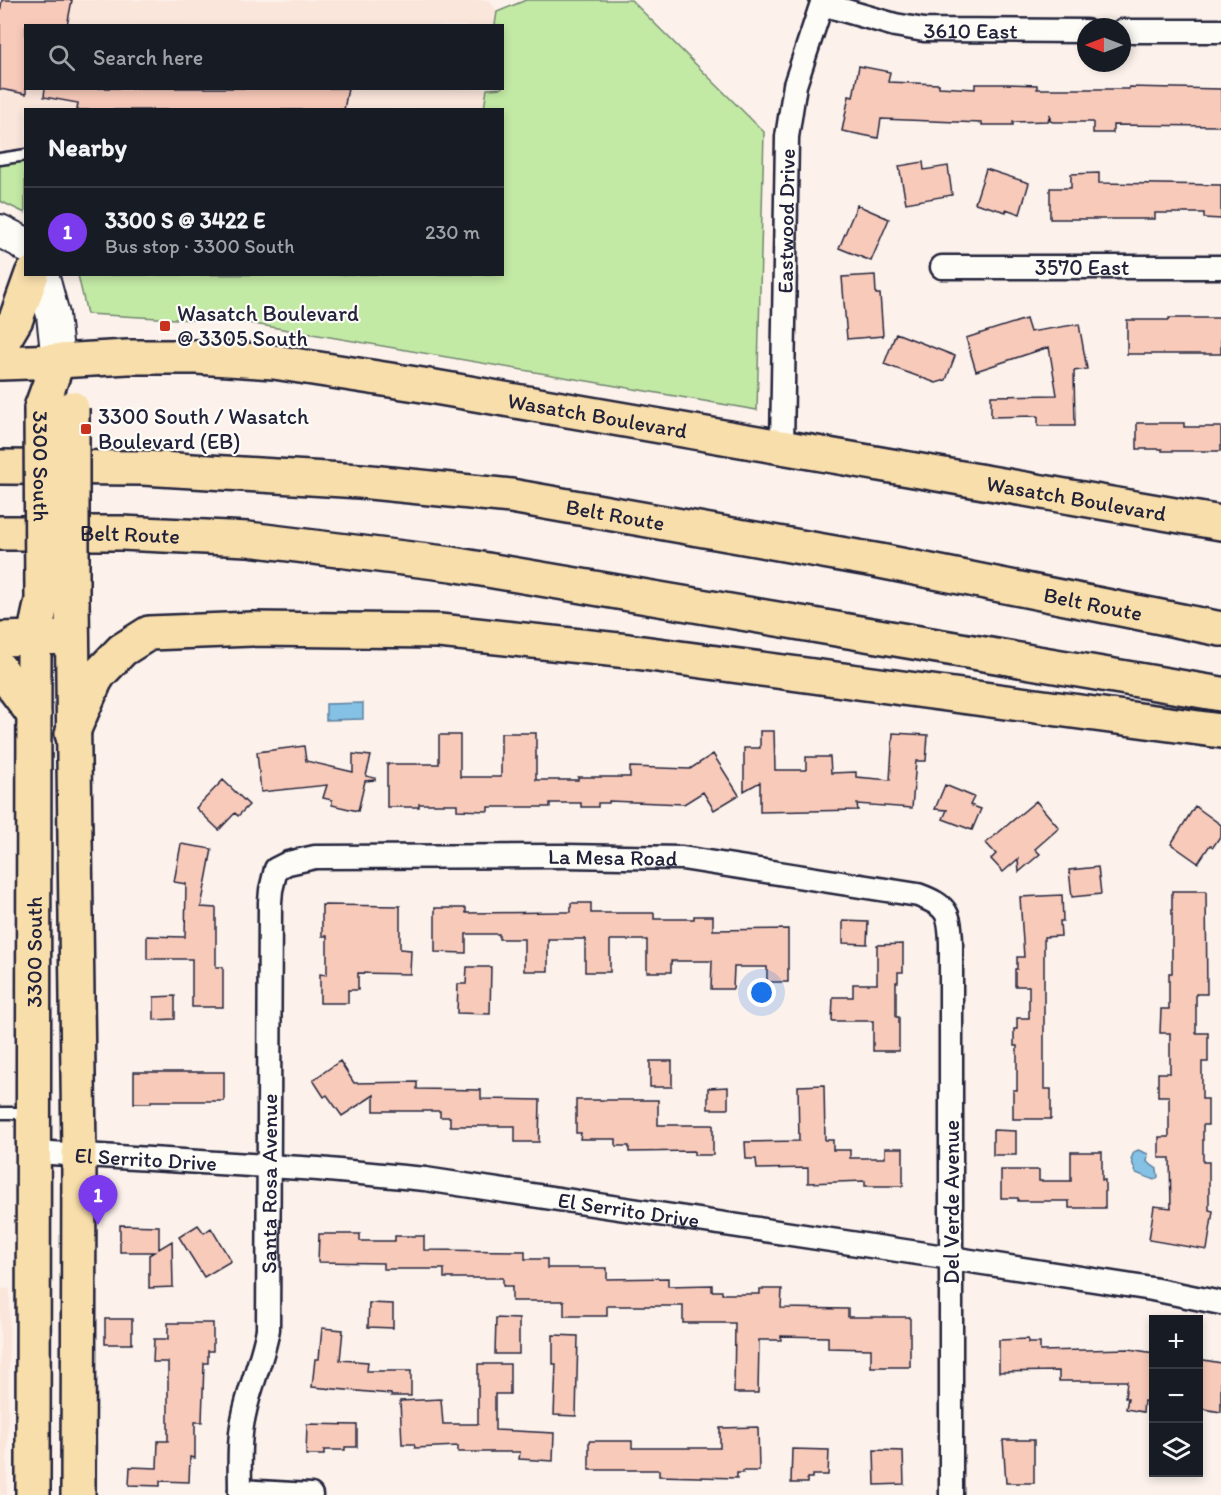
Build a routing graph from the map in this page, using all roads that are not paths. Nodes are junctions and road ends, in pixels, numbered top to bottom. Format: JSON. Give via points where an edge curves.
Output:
{"nodes":[{"id":1,"x":822,"y":2,"type":"edge"},
{"id":2,"x":1077,"y":31,"type":"edge"},
{"id":3,"x":1131,"y":31,"type":"edge"},
{"id":4,"x":1221,"y":31,"type":"edge"},
{"id":5,"x":24,"y":155,"type":"edge"},
{"id":6,"x":0,"y":159,"type":"edge"},
{"id":7,"x":0,"y":231,"type":"edge"},
{"id":8,"x":24,"y":244,"type":"edge"},
{"id":9,"x":942,"y":267,"type":"dead end"},
{"id":10,"x":1221,"y":267,"type":"edge"},
{"id":11,"x":31,"y":276,"type":"edge"},
{"id":12,"x":43,"y":276,"type":"edge"},
{"id":13,"x":0,"y":346,"type":"edge"},
{"id":14,"x":58,"y":361,"type":"junction"},
{"id":15,"x":0,"y":363,"type":"edge"},
{"id":16,"x":782,"y":447,"type":"junction"},
{"id":17,"x":0,"y":467,"type":"edge"},
{"id":18,"x":1221,"y":523,"type":"edge"},
{"id":19,"x":0,"y":533,"type":"edge"},
{"id":20,"x":57,"y":601,"type":"junction"},
{"id":21,"x":1221,"y":629,"type":"edge"},
{"id":22,"x":34,"y":637,"type":"junction"},
{"id":23,"x":72,"y":637,"type":"junction"},
{"id":24,"x":0,"y":639,"type":"edge"},
{"id":25,"x":0,"y":669,"type":"edge"},
{"id":26,"x":1221,"y":694,"type":"edge"},
{"id":27,"x":34,"y":716,"type":"junction"},
{"id":28,"x":1221,"y":731,"type":"edge"},
{"id":29,"x":72,"y":734,"type":"junction"},
{"id":30,"x":276,"y":869,"type":"joint"},
{"id":31,"x":946,"y":910,"type":"joint"},
{"id":32,"x":0,"y":1113,"type":"edge"},
{"id":33,"x":34,"y":1113,"type":"junction"},
{"id":34,"x":34,"y":1152,"type":"junction"},
{"id":35,"x":79,"y":1154,"type":"junction"},
{"id":36,"x":269,"y":1166,"type":"junction"},
{"id":37,"x":951,"y":1258,"type":"junction"},
{"id":38,"x":1221,"y":1303,"type":"edge"},
{"id":39,"x":240,"y":1493,"type":"edge"},
{"id":40,"x":33,"y":1495,"type":"edge"},
{"id":41,"x":78,"y":1495,"type":"edge"},
{"id":42,"x":311,"y":1495,"type":"edge"},
{"id":43,"x":951,"y":1495,"type":"edge"}],
"edges":[{"from":1,"to":2,"type":"street","name":"3610 East","via":[[924,30]]},
{"from":1,"to":16,"type":"street","name":"Eastwood Drive","via":[[795,85],[787,137]]},
{"from":3,"to":4,"type":"street"},
{"from":5,"to":6,"type":"lane"},
{"from":7,"to":8,"type":"street"},
{"from":9,"to":10,"type":"street","name":"3570 East"},
{"from":11,"to":13,"type":"main road","via":[[16,319]]},
{"from":12,"to":14,"type":"street","via":[[53,315]]},
{"from":14,"to":15,"type":"main road","name":"Wasatch Boulevard"},
{"from":14,"to":16,"type":"main road","name":"Wasatch Boulevard","via":[[197,357],[274,362]]},
{"from":14,"to":20,"type":"main road","name":"3300 South","bridge":true},
{"from":16,"to":18,"type":"main road","name":"Wasatch Boulevard"},
{"from":17,"to":21,"type":"main road","name":"Belt Route","via":[[144,468],[360,481],[511,496],[880,561]]},
{"from":19,"to":26,"type":"main road","name":"Belt Route","via":[[248,539],[452,564]]},
{"from":20,"to":22,"type":"main road","name":"3300 South"},
{"from":20,"to":23,"type":"main road","name":"3300 South"},
{"from":22,"to":23,"type":"main road"},
{"from":22,"to":24,"type":"main road"},
{"from":22,"to":27,"type":"main road","name":"3300 South"},
{"from":23,"to":29,"type":"main road","name":"3300 South"},
{"from":25,"to":27,"type":"main road"},
{"from":27,"to":33,"type":"main road","name":"3300 South"},
{"from":28,"to":29,"type":"main road","via":[[628,651],[439,631],[252,629],[149,633],[122,650],[100,673]]},
{"from":29,"to":35,"type":"main road","name":"3300 South"},
{"from":30,"to":31,"type":"street","name":"La Mesa Road","via":[[288,862],[315,857],[682,858],[918,895]]},
{"from":30,"to":36,"type":"street","name":"Santa Rosa Avenue","via":[[270,896]]},
{"from":31,"to":37,"type":"street","name":"Del Verde Avenue","via":[[951,944]]},
{"from":32,"to":33,"type":"lane"},
{"from":33,"to":34,"type":"main road","name":"3300 South"},
{"from":34,"to":35,"type":"street","name":"El Serrito Drive"},
{"from":34,"to":40,"type":"main road","name":"3300 South"},
{"from":35,"to":36,"type":"street","name":"El Serrito Drive"},
{"from":35,"to":41,"type":"main road","name":"3300 South"},
{"from":36,"to":37,"type":"street","name":"El Serrito Drive","via":[[425,1179]]},
{"from":36,"to":39,"type":"street","name":"Santa Rosa Avenue","via":[[268,1329],[244,1415]]},
{"from":37,"to":38,"type":"street","name":"El Serrito Drive"},
{"from":37,"to":43,"type":"street","name":"Del Verde Avenue"},
{"from":39,"to":42,"type":"street"}]}
